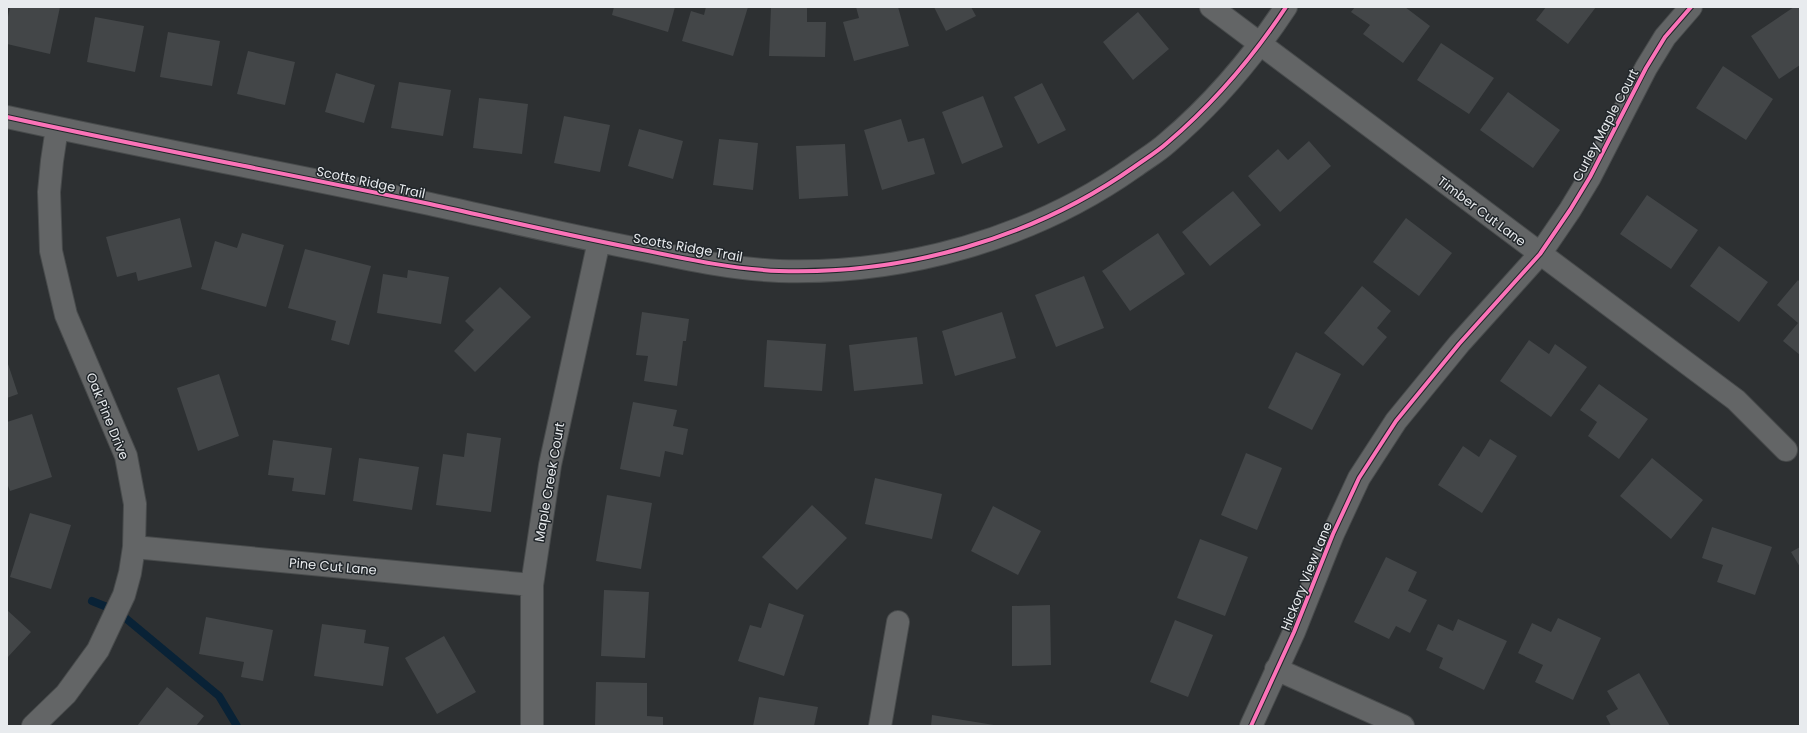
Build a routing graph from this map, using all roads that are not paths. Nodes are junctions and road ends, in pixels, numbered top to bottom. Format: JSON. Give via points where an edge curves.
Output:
{"nodes":[{"id":1,"x":1211,"y":7,"type":"edge"},
{"id":2,"x":1286,"y":7,"type":"edge"},
{"id":3,"x":1691,"y":7,"type":"edge"},
{"id":4,"x":1262,"y":44,"type":"junction"},
{"id":5,"x":7,"y":117,"type":"edge"},
{"id":6,"x":57,"y":128,"type":"junction"},
{"id":7,"x":599,"y":241,"type":"junction"},
{"id":8,"x":1540,"y":254,"type":"junction"},
{"id":9,"x":1786,"y":450,"type":"dead end"},
{"id":10,"x":134,"y":547,"type":"junction"},
{"id":11,"x":532,"y":585,"type":"junction"},
{"id":12,"x":898,"y":622,"type":"dead end"},
{"id":13,"x":1276,"y":669,"type":"junction"},
{"id":14,"x":34,"y":726,"type":"edge"},
{"id":15,"x":532,"y":726,"type":"edge"},
{"id":16,"x":880,"y":726,"type":"edge"},
{"id":17,"x":1252,"y":726,"type":"edge"},
{"id":18,"x":1403,"y":726,"type":"edge"}],
"edges":[{"from":1,"to":4,"type":"street","name":"Timber Cut Lane"},
{"from":2,"to":4,"type":"street","name":"Scotts Ridge Trail"},
{"from":3,"to":8,"type":"street","name":"Curley Maple Court","via":[[1665,37],[1646,68],[1590,178]]},
{"from":4,"to":7,"type":"street","name":"Scotts Ridge Trail","via":[[1205,109],[1165,145],[1117,179],[1023,229],[972,246],[910,261],[869,267],[830,271],[778,271],[727,267]]},
{"from":4,"to":8,"type":"street","name":"Timber Cut Lane"},
{"from":5,"to":6,"type":"street","name":"Scotts Ridge Trail"},
{"from":6,"to":7,"type":"street","name":"Scotts Ridge Trail"},
{"from":6,"to":10,"type":"street","name":"Oak Pine Drive","via":[[50,192],[51,251],[66,315],[126,456],[135,504]]},
{"from":7,"to":11,"type":"street","name":"Maple Creek Court","via":[[550,465]]},
{"from":8,"to":9,"type":"street","name":"Timber Cut Lane","via":[[1736,400]]},
{"from":8,"to":13,"type":"street","name":"Hickory View Lane","via":[[1459,344],[1396,421],[1367,465],[1333,534],[1294,632]]},
{"from":10,"to":11,"type":"street","name":"Pine Cut Lane"},
{"from":10,"to":14,"type":"street","name":"Oak Pine Drive","via":[[124,595],[98,650],[66,694]]},
{"from":11,"to":15,"type":"street","name":"Maple Creek Court"},
{"from":12,"to":16,"type":"street"},
{"from":13,"to":17,"type":"street","name":"Hickory View Lane"},
{"from":13,"to":18,"type":"street"}]}
